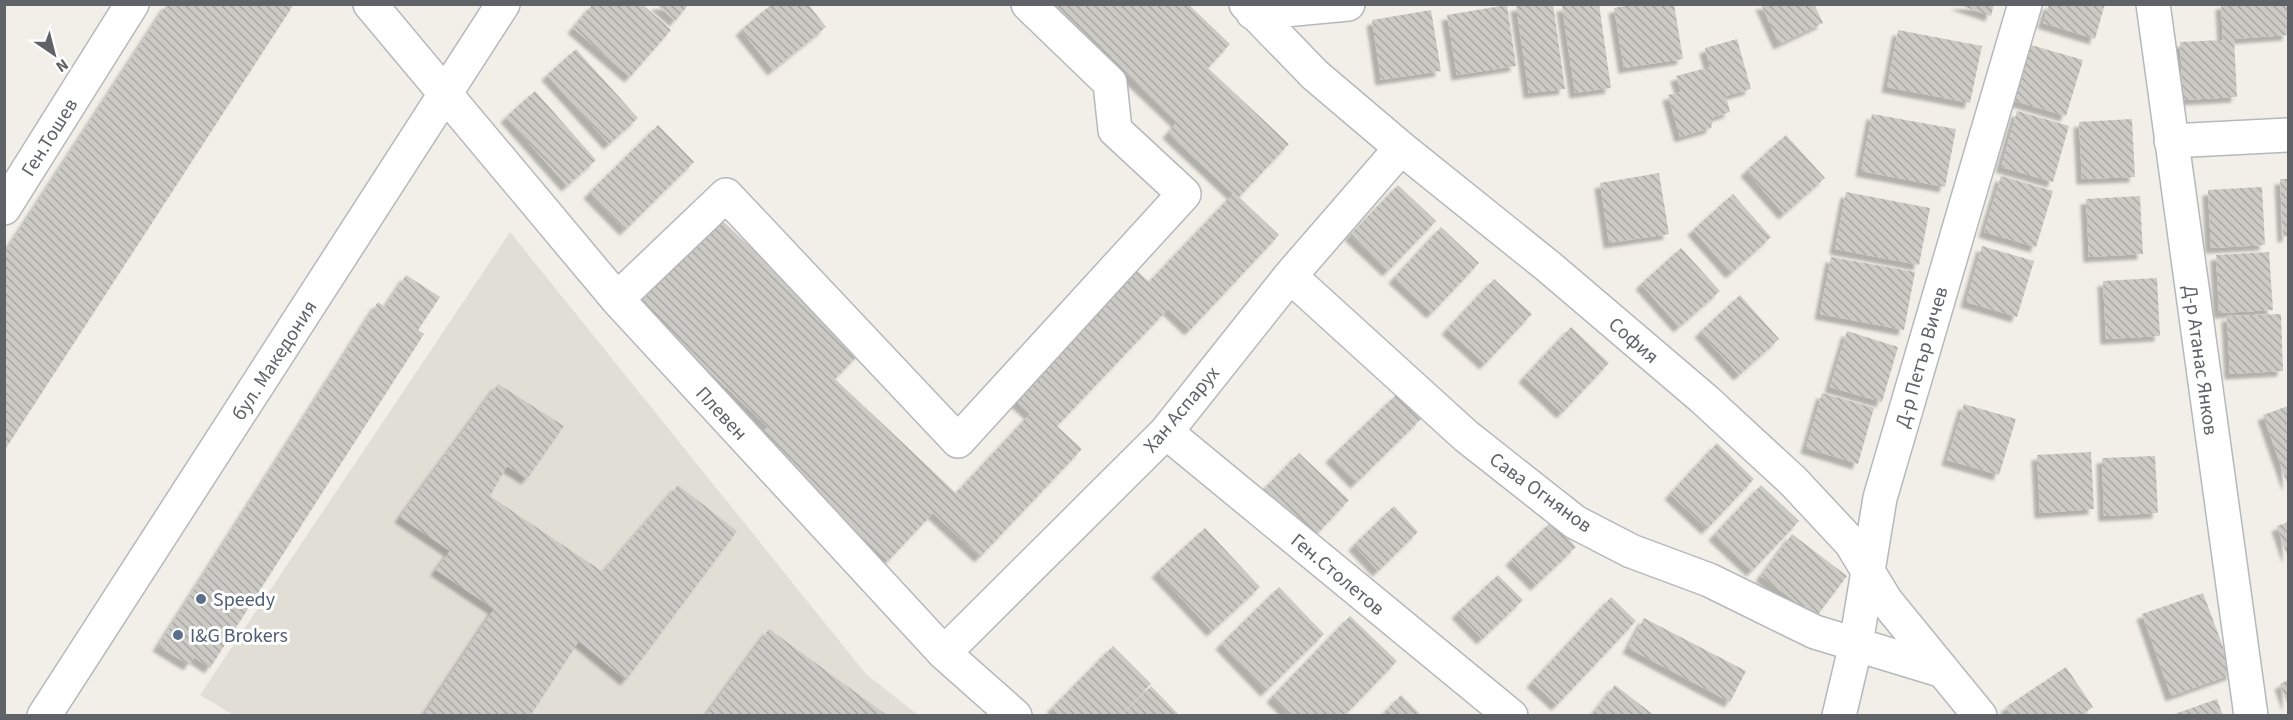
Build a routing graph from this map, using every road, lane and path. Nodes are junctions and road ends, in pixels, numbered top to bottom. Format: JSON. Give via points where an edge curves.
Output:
{"nodes":[{"id":1,"x":132,"y":4,"type":"edge"},
{"id":2,"x":370,"y":4,"type":"edge"},
{"id":3,"x":503,"y":4,"type":"edge"},
{"id":4,"x":1028,"y":4,"type":"edge"},
{"id":5,"x":1348,"y":4,"type":"edge"},
{"id":6,"x":2025,"y":4,"type":"edge"},
{"id":7,"x":2153,"y":4,"type":"edge"},
{"id":8,"x":1250,"y":9,"type":"edge"},
{"id":9,"x":445,"y":96,"type":"junction"},
{"id":10,"x":2289,"y":135,"type":"edge"},
{"id":11,"x":2171,"y":141,"type":"junction"},
{"id":12,"x":1401,"y":148,"type":"junction"},
{"id":13,"x":4,"y":208,"type":"edge"},
{"id":14,"x":1290,"y":276,"type":"junction"},
{"id":15,"x":617,"y":299,"type":"junction"},
{"id":16,"x":1166,"y":432,"type":"junction"},
{"id":17,"x":1866,"y":570,"type":"junction"},
{"id":18,"x":1856,"y":644,"type":"junction"},
{"id":19,"x":944,"y":653,"type":"junction"},
{"id":20,"x":1940,"y":670,"type":"junction"},
{"id":21,"x":44,"y":716,"type":"edge"},
{"id":22,"x":1015,"y":716,"type":"edge"},
{"id":23,"x":1511,"y":716,"type":"edge"},
{"id":24,"x":1839,"y":716,"type":"edge"},
{"id":25,"x":1980,"y":716,"type":"edge"},
{"id":26,"x":2251,"y":716,"type":"edge"}],
"edges":[{"from":1,"to":13,"type":"street","name":"Ген.Тошев"},
{"from":2,"to":9,"type":"street","name":"Плевен"},
{"from":3,"to":9,"type":"street","name":"бул. Македония"},
{"from":4,"to":15,"type":"street","via":[[1110,83],[1115,129],[1184,194],[958,441],[726,195]]},
{"from":5,"to":8,"type":"street"},
{"from":6,"to":17,"type":"street","name":"Д-р Петър Вичев","via":[[1880,498]]},
{"from":7,"to":11,"type":"street","name":"Д-р Атанас Янков"},
{"from":8,"to":12,"type":"street","name":"София","via":[[1315,75]]},
{"from":9,"to":15,"type":"street","name":"Плевен"},
{"from":9,"to":21,"type":"street","name":"бул. Македония"},
{"from":10,"to":11,"type":"street"},
{"from":11,"to":26,"type":"street","name":"Д-р Атанас Янков"},
{"from":12,"to":14,"type":"street","name":"Хан Аспарух"},
{"from":12,"to":17,"type":"street","name":"София","via":[[1704,399],[1794,482],[1851,543]]},
{"from":14,"to":16,"type":"street","name":"Хан Аспарух"},
{"from":14,"to":18,"type":"street","name":"Сава Огнянов","via":[[1466,436],[1575,522],[1631,551],[1709,580],[1815,632]]},
{"from":15,"to":19,"type":"street","name":"Плевен"},
{"from":16,"to":19,"type":"street","name":"Хан Аспарух"},
{"from":16,"to":23,"type":"street","name":"Ген.Столетов"},
{"from":17,"to":18,"type":"street","name":"Д-р Петър Вичев"},
{"from":17,"to":20,"type":"street","name":"София"},
{"from":18,"to":20,"type":"street","name":"Сава Огнянов"},
{"from":18,"to":24,"type":"street","name":"Д-р Петър Вичев"},
{"from":19,"to":22,"type":"street","name":"Плевен"},
{"from":20,"to":25,"type":"street","name":"София"}]}
